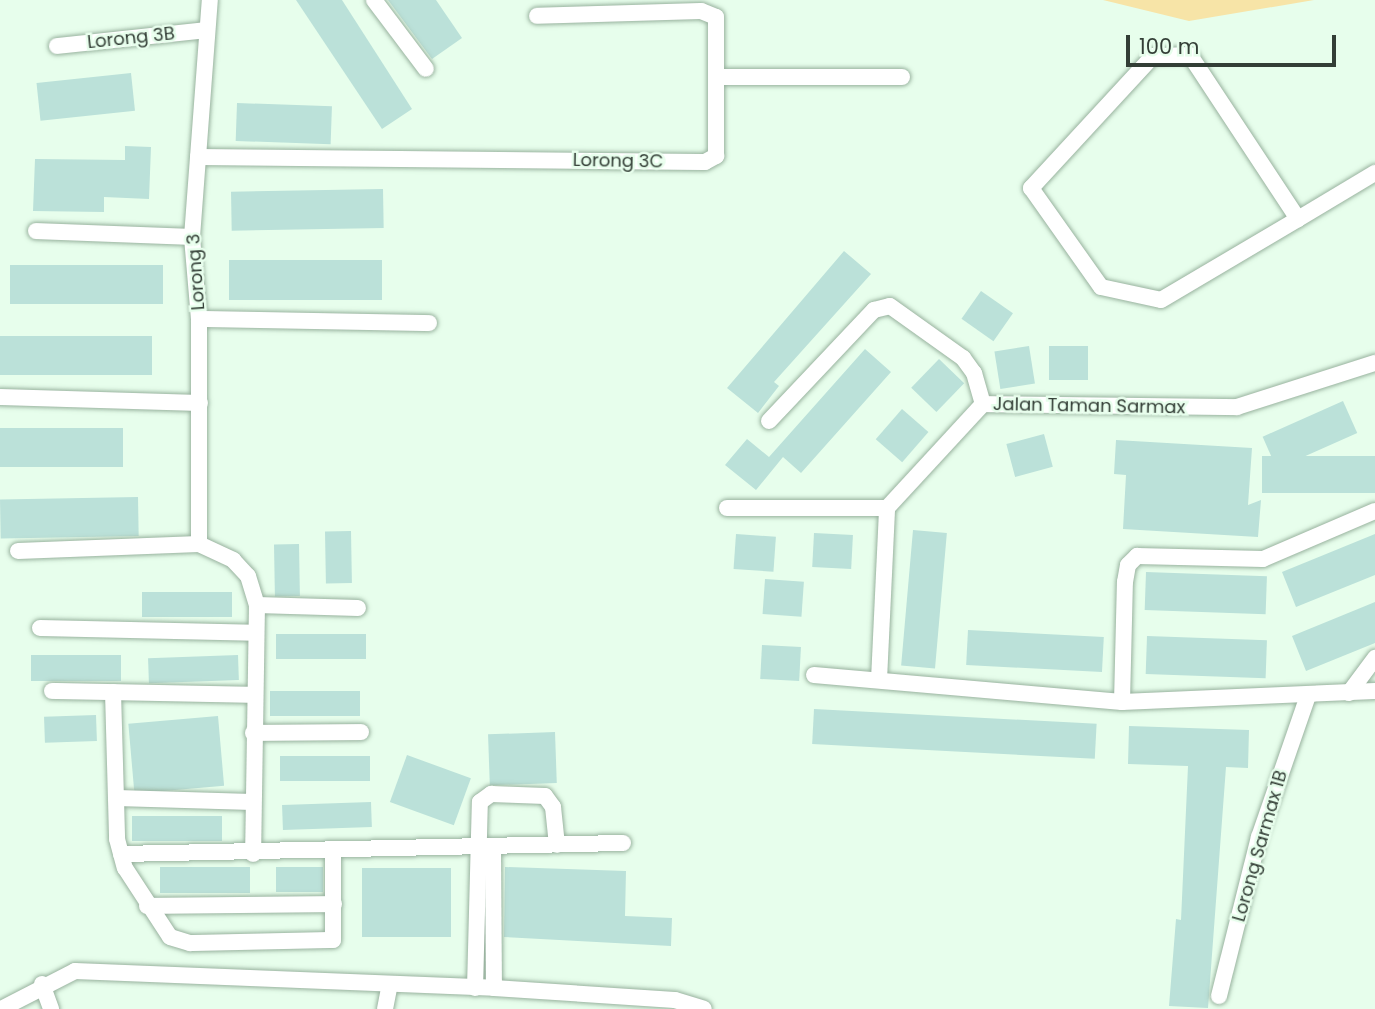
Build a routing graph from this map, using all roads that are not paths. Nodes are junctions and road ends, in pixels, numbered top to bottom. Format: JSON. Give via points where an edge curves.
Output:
{"nodes":[{"id":1,"x":210,"y":0,"type":"edge"},
{"id":2,"x":374,"y":0,"type":"edge"},
{"id":3,"x":537,"y":16,"type":"dead end"},
{"id":4,"x":206,"y":30,"type":"junction"},
{"id":5,"x":57,"y":46,"type":"dead end"},
{"id":6,"x":426,"y":69,"type":"dead end"},
{"id":7,"x":719,"y":77,"type":"junction"},
{"id":8,"x":902,"y":77,"type":"dead end"},
{"id":9,"x":198,"y":157,"type":"junction"},
{"id":10,"x":1375,"y":173,"type":"edge"},
{"id":11,"x":1297,"y":219,"type":"junction"},
{"id":12,"x":36,"y":231,"type":"dead end"},
{"id":13,"x":192,"y":237,"type":"junction"},
{"id":14,"x":199,"y":319,"type":"junction"},
{"id":15,"x":429,"y":323,"type":"dead end"},
{"id":16,"x":1375,"y":363,"type":"edge"},
{"id":17,"x":0,"y":397,"type":"edge"},
{"id":18,"x":200,"y":402,"type":"junction"},
{"id":19,"x":984,"y":404,"type":"junction"},
{"id":20,"x":769,"y":421,"type":"dead end"},
{"id":21,"x":727,"y":508,"type":"dead end"},
{"id":22,"x":887,"y":508,"type":"junction"},
{"id":23,"x":1375,"y":511,"type":"edge"},
{"id":24,"x":199,"y":544,"type":"junction"},
{"id":25,"x":18,"y":551,"type":"dead end"},
{"id":26,"x":257,"y":605,"type":"junction"},
{"id":27,"x":358,"y":608,"type":"dead end"},
{"id":28,"x":40,"y":628,"type":"dead end"},
{"id":29,"x":254,"y":633,"type":"junction"},
{"id":30,"x":1375,"y":658,"type":"edge"},
{"id":31,"x":814,"y":675,"type":"dead end"},
{"id":32,"x":879,"y":680,"type":"junction"},
{"id":33,"x":52,"y":691,"type":"dead end"},
{"id":34,"x":1375,"y":691,"type":"edge"},
{"id":35,"x":113,"y":692,"type":"junction"},
{"id":36,"x":1349,"y":693,"type":"junction"},
{"id":37,"x":253,"y":695,"type":"junction"},
{"id":38,"x":1307,"y":698,"type":"junction"},
{"id":39,"x":1122,"y":702,"type":"junction"},
{"id":40,"x":361,"y":732,"type":"dead end"},
{"id":41,"x":253,"y":733,"type":"junction"},
{"id":42,"x":116,"y":798,"type":"junction"},
{"id":43,"x":253,"y":802,"type":"junction"},
{"id":44,"x":624,"y":843,"type":"dead end"},
{"id":45,"x":556,"y":845,"type":"junction"},
{"id":46,"x":493,"y":849,"type":"junction"},
{"id":47,"x":475,"y":850,"type":"junction"},
{"id":48,"x":121,"y":853,"type":"junction"},
{"id":49,"x":333,"y":853,"type":"junction"},
{"id":50,"x":253,"y":855,"type":"junction"},
{"id":51,"x":334,"y":904,"type":"junction"},
{"id":52,"x":147,"y":906,"type":"junction"},
{"id":53,"x":43,"y":984,"type":"junction"},
{"id":54,"x":390,"y":984,"type":"junction"},
{"id":55,"x":475,"y":988,"type":"junction"},
{"id":56,"x":494,"y":988,"type":"junction"},
{"id":57,"x":1219,"y":996,"type":"dead end"},
{"id":58,"x":1,"y":1009,"type":"edge"},
{"id":59,"x":51,"y":1009,"type":"edge"},
{"id":60,"x":385,"y":1009,"type":"edge"},
{"id":61,"x":704,"y":1009,"type":"edge"}],
"edges":[{"from":1,"to":4,"type":"street","name":"Lorong 3"},
{"from":2,"to":6,"type":"street"},
{"from":3,"to":7,"type":"street","name":"Lorong 3C","via":[[713,15],[718,20]]},
{"from":4,"to":5,"type":"street","name":"Lorong 3B"},
{"from":4,"to":9,"type":"street","name":"Lorong 3"},
{"from":7,"to":8,"type":"street"},
{"from":7,"to":9,"type":"street","name":"Lorong 3C","via":[[719,143],[716,156],[705,163]]},
{"from":9,"to":13,"type":"street","name":"Lorong 3"},
{"from":10,"to":11,"type":"street"},
{"from":11,"to":11,"type":"street","via":[[1161,300],[1101,287],[1031,188],[1153,56],[1191,55]]},
{"from":12,"to":13,"type":"street"},
{"from":13,"to":14,"type":"street","name":"Lorong 3"},
{"from":14,"to":15,"type":"street"},
{"from":14,"to":18,"type":"street","name":"Lorong 3"},
{"from":16,"to":19,"type":"street","name":"Jalan Taman Sarmax","via":[[1237,407]]},
{"from":17,"to":18,"type":"street"},
{"from":18,"to":24,"type":"street","name":"Lorong 3"},
{"from":19,"to":20,"type":"street","via":[[974,373],[963,358],[890,306],[874,310]]},
{"from":19,"to":22,"type":"street","name":"Jalan Taman Sarmax"},
{"from":21,"to":22,"type":"street"},
{"from":22,"to":32,"type":"street"},
{"from":23,"to":39,"type":"street","via":[[1263,559],[1137,556],[1128,565],[1125,582]]},
{"from":24,"to":25,"type":"street"},
{"from":24,"to":26,"type":"street","via":[[233,560],[248,576]]},
{"from":26,"to":27,"type":"street"},
{"from":26,"to":29,"type":"street"},
{"from":28,"to":29,"type":"street"},
{"from":29,"to":37,"type":"street"},
{"from":30,"to":36,"type":"street"},
{"from":31,"to":32,"type":"street"},
{"from":32,"to":39,"type":"street"},
{"from":33,"to":35,"type":"street"},
{"from":34,"to":36,"type":"street"},
{"from":35,"to":37,"type":"street"},
{"from":35,"to":42,"type":"street"},
{"from":36,"to":38,"type":"street"},
{"from":37,"to":41,"type":"street"},
{"from":38,"to":39,"type":"street"},
{"from":38,"to":57,"type":"street","name":"Lorong Sarmax 1B","via":[[1259,837]]},
{"from":40,"to":41,"type":"street"},
{"from":41,"to":43,"type":"street"},
{"from":42,"to":43,"type":"street"},
{"from":42,"to":48,"type":"street"},
{"from":43,"to":50,"type":"street"},
{"from":44,"to":45,"type":"street"},
{"from":45,"to":46,"type":"street"},
{"from":45,"to":47,"type":"street","via":[[553,807],[545,796],[532,792],[491,794],[480,802]]},
{"from":46,"to":47,"type":"street"},
{"from":46,"to":56,"type":"street"},
{"from":47,"to":49,"type":"street"},
{"from":47,"to":55,"type":"street"},
{"from":48,"to":50,"type":"street"},
{"from":48,"to":52,"type":"street"},
{"from":49,"to":50,"type":"street"},
{"from":49,"to":51,"type":"street"},
{"from":51,"to":52,"type":"street"},
{"from":51,"to":52,"type":"street","via":[[333,940],[190,943],[170,937]]},
{"from":53,"to":54,"type":"street","via":[[75,971]]},
{"from":53,"to":58,"type":"street"},
{"from":53,"to":59,"type":"street"},
{"from":54,"to":55,"type":"street"},
{"from":54,"to":60,"type":"street"},
{"from":55,"to":56,"type":"street"},
{"from":56,"to":61,"type":"street","via":[[675,1000]]}]}
